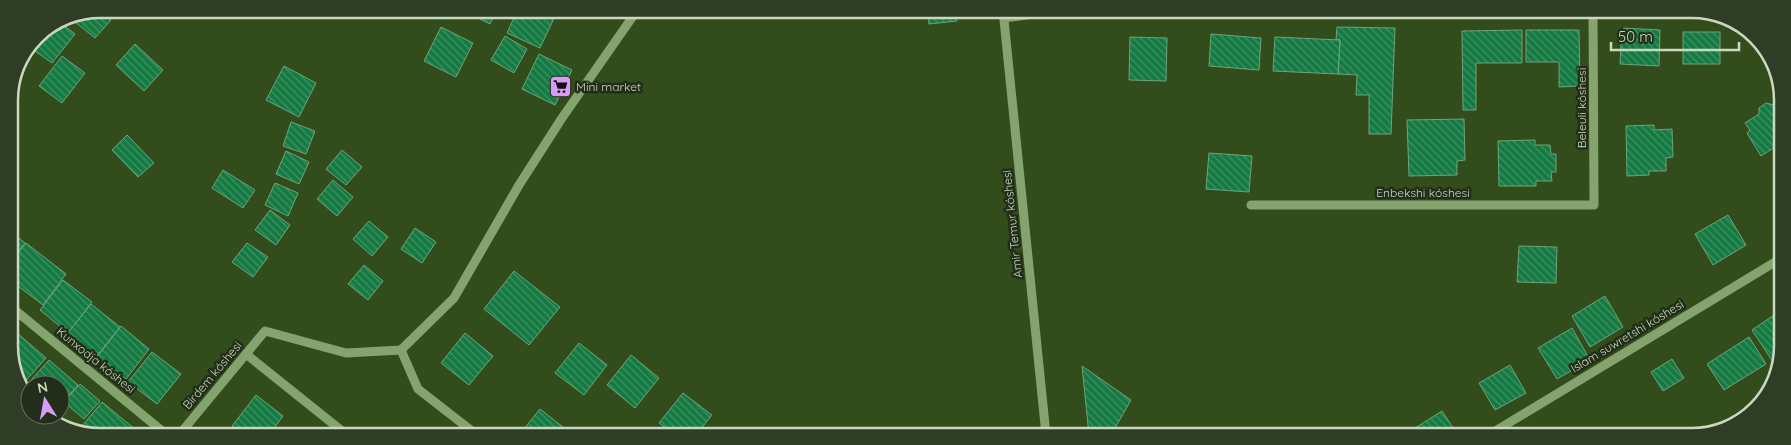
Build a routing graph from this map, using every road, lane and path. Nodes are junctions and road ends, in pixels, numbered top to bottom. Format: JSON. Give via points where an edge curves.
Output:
{"nodes":[{"id":1,"x":632,"y":18,"type":"edge"},
{"id":2,"x":1003,"y":18,"type":"edge"},
{"id":3,"x":1593,"y":18,"type":"edge"},
{"id":4,"x":1594,"y":204,"type":"joint"},
{"id":5,"x":1251,"y":205,"type":"dead end"},
{"id":6,"x":1774,"y":263,"type":"edge"},
{"id":7,"x":18,"y":313,"type":"edge"},
{"id":8,"x":401,"y":350,"type":"junction"},
{"id":9,"x":246,"y":354,"type":"junction"},
{"id":10,"x":1045,"y":427,"type":"edge"},
{"id":11,"x":1502,"y":427,"type":"edge"},
{"id":12,"x":160,"y":428,"type":"edge"},
{"id":13,"x":184,"y":428,"type":"edge"},
{"id":14,"x":338,"y":428,"type":"edge"},
{"id":15,"x":468,"y":428,"type":"edge"}],
"edges":[{"from":1,"to":8,"type":"street","via":[[519,185],[454,298]]},
{"from":2,"to":10,"type":"street","name":"Amir Temur kóshesi"},
{"from":3,"to":4,"type":"street","name":"Beleuli kóshesi"},
{"from":4,"to":5,"type":"street","name":"Enbekshi kóshesi"},
{"from":6,"to":11,"type":"street","name":"Islam suwretshi kóshesi"},
{"from":7,"to":12,"type":"street","name":"Kunxodja kóshesi"},
{"from":8,"to":9,"type":"street","name":"Birdem kóshesi","via":[[346,352],[265,331]]},
{"from":8,"to":15,"type":"street","via":[[418,389]]},
{"from":9,"to":13,"type":"street","name":"Birdem kóshesi"},
{"from":9,"to":14,"type":"street"}]}
